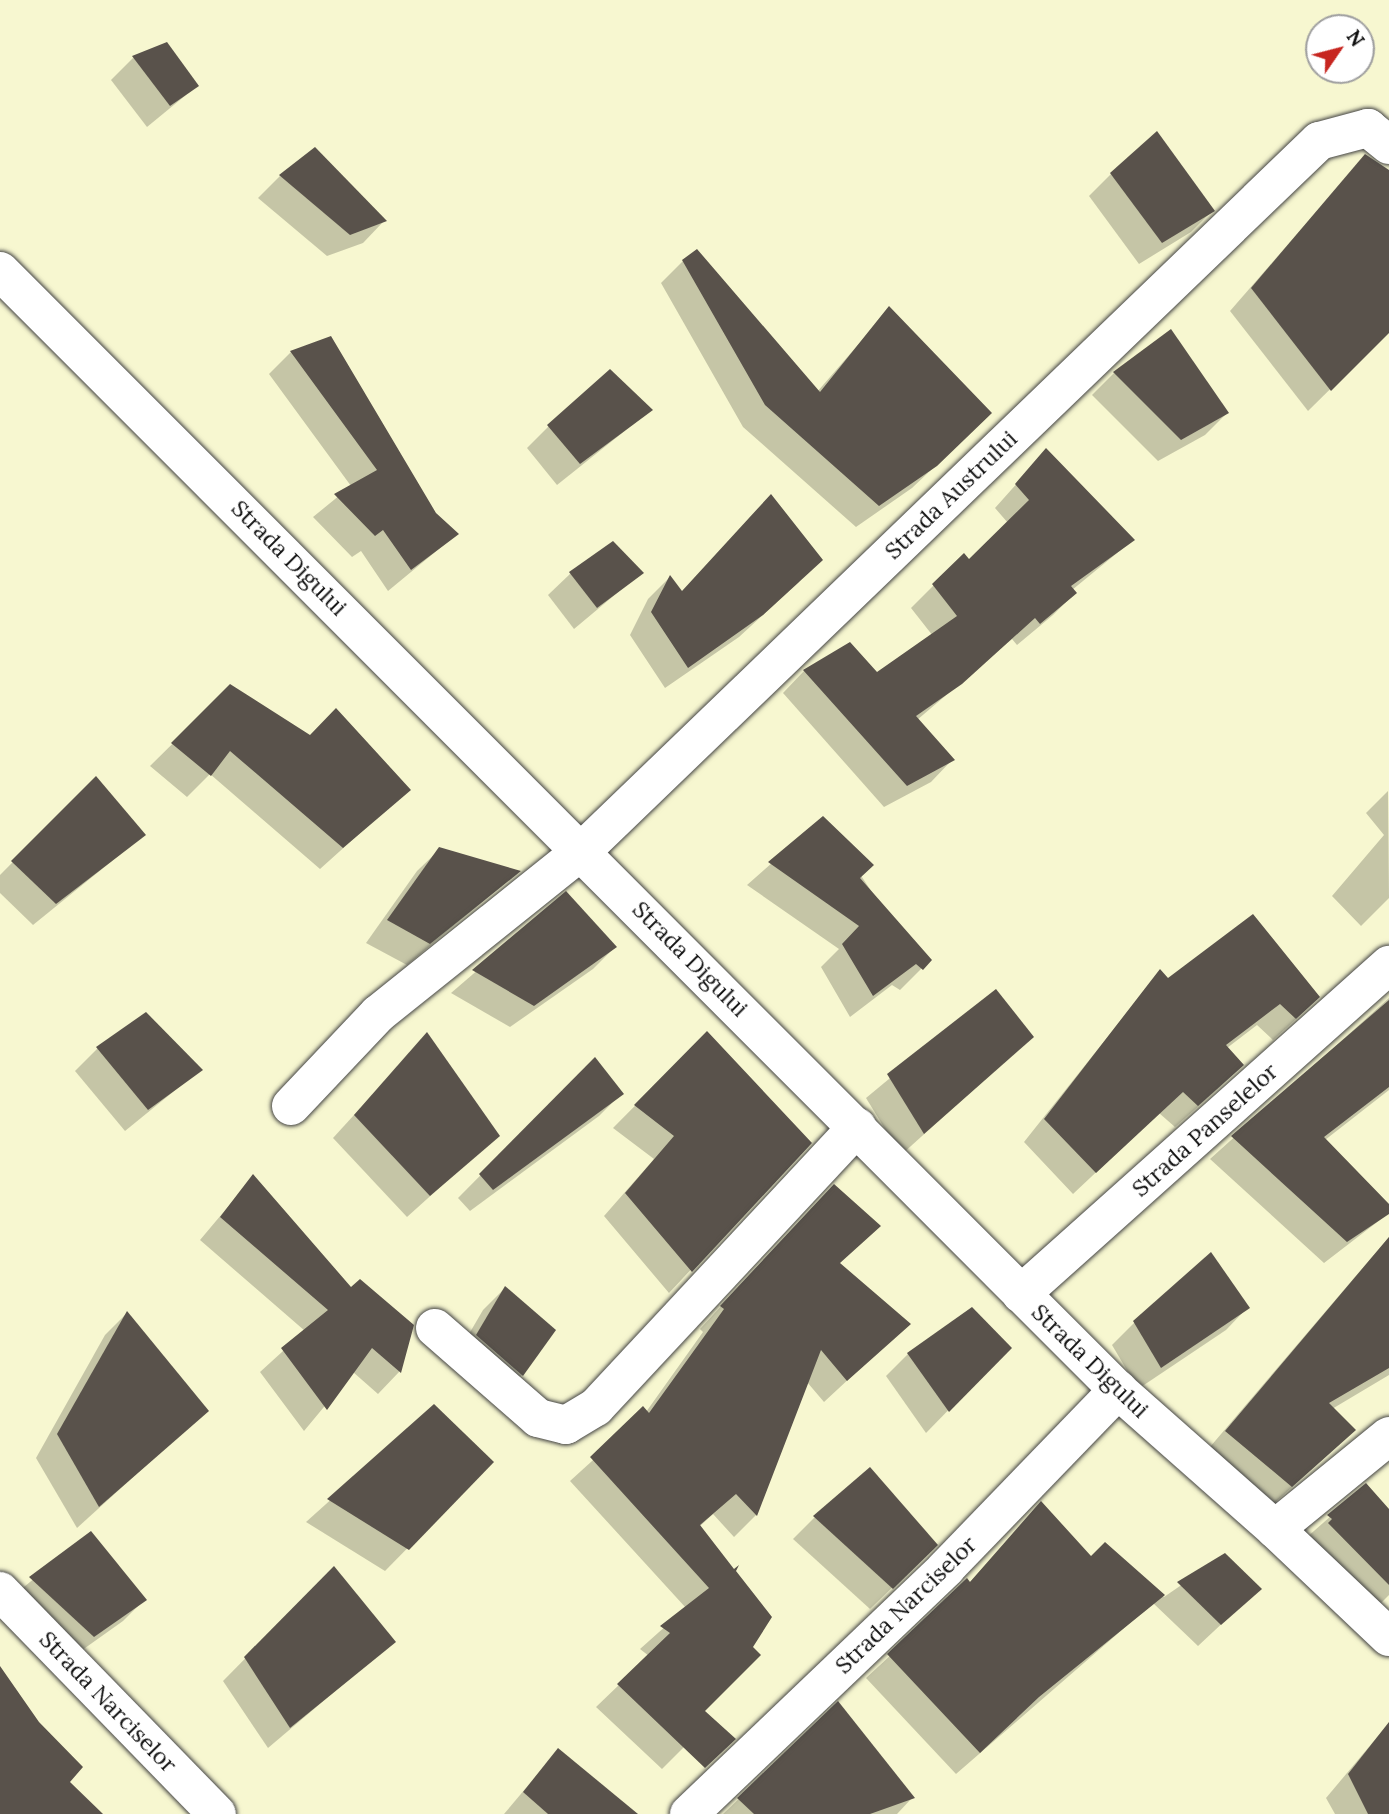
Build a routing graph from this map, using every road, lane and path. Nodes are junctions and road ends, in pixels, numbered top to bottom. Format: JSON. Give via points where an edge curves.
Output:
{"nodes":[{"id":1,"x":1389,"y":145,"type":"edge"},
{"id":2,"x":0,"y":271,"type":"edge"},
{"id":3,"x":583,"y":850,"type":"junction"},
{"id":4,"x":1389,"y":965,"type":"edge"},
{"id":5,"x":291,"y":1106,"type":"dead end"},
{"id":6,"x":857,"y":1127,"type":"junction"},
{"id":7,"x":1021,"y":1294,"type":"junction"},
{"id":8,"x":435,"y":1328,"type":"dead end"},
{"id":9,"x":1118,"y":1390,"type":"junction"},
{"id":10,"x":1389,"y":1436,"type":"edge"},
{"id":11,"x":1275,"y":1529,"type":"junction"},
{"id":12,"x":0,"y":1591,"type":"edge"},
{"id":13,"x":1389,"y":1637,"type":"edge"},
{"id":14,"x":217,"y":1814,"type":"edge"},
{"id":15,"x":689,"y":1814,"type":"edge"}],
"edges":[{"from":1,"to":3,"type":"street","name":"Strada Austrului","via":[[1368,128],[1319,141]]},
{"from":2,"to":3,"type":"street","name":"Strada Digului"},
{"from":3,"to":5,"type":"street","name":"Strada Austrului","via":[[378,1014]]},
{"from":3,"to":6,"type":"street","name":"Strada Digului"},
{"from":4,"to":7,"type":"street","name":"Strada Panselelor"},
{"from":6,"to":7,"type":"street","name":"Strada Digului"},
{"from":6,"to":8,"type":"street","via":[[596,1407],[566,1425],[538,1418]]},
{"from":7,"to":9,"type":"street","name":"Strada Digului"},
{"from":9,"to":11,"type":"street","name":"Strada Digului"},
{"from":9,"to":15,"type":"street","name":"Strada Narciselor","via":[[946,1568]]},
{"from":10,"to":11,"type":"street"},
{"from":11,"to":13,"type":"street","name":"Strada Digului"},
{"from":12,"to":14,"type":"street","name":"Strada Narciselor"}]}
